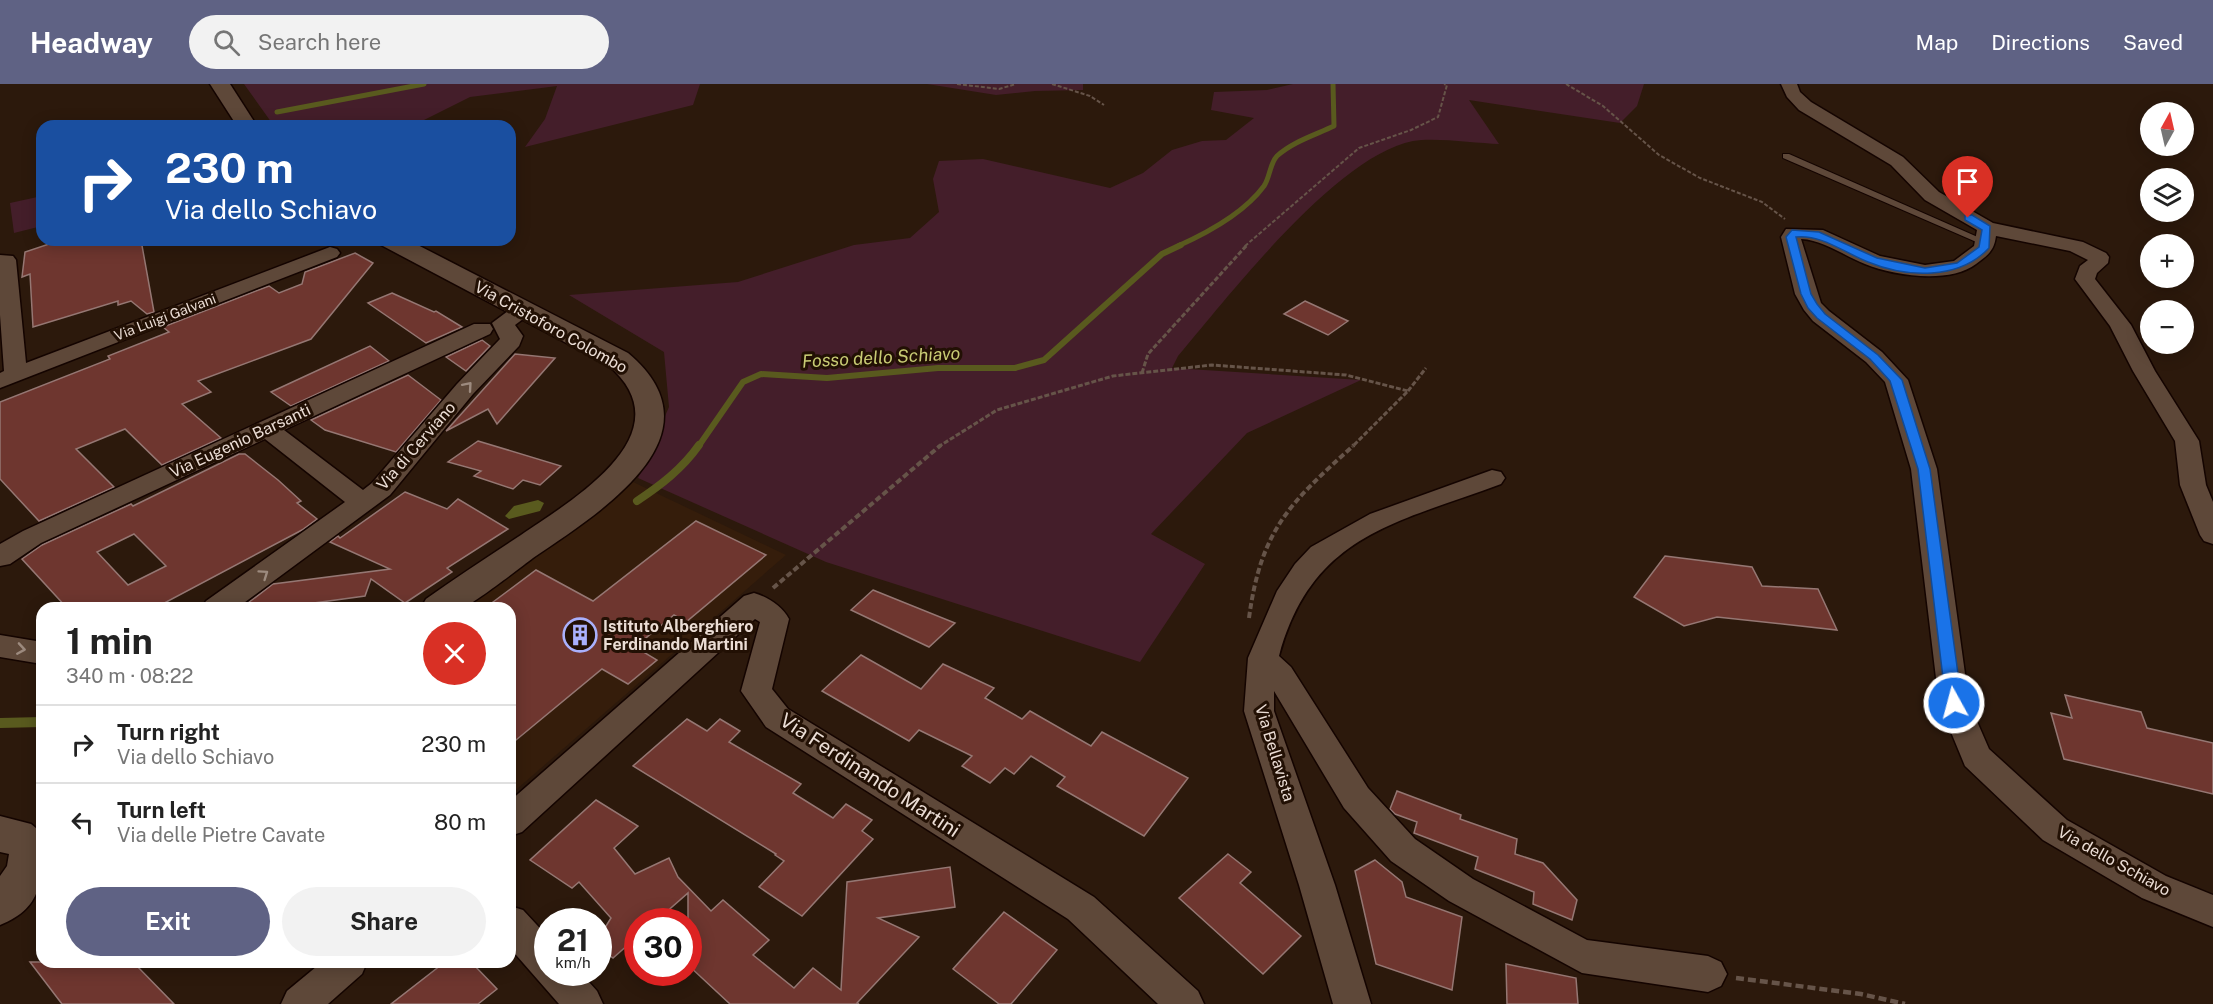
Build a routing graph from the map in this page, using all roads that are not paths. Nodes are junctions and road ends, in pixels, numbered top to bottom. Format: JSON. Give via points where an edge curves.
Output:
{"nodes":[{"id":1,"x":220,"y":84,"type":"edge"},
{"id":2,"x":1790,"y":84,"type":"edge"},
{"id":3,"x":243,"y":120,"type":"edge"},
{"id":4,"x":1786,"y":156,"type":"dead end"},
{"id":5,"x":1985,"y":235,"type":"junction"},
{"id":6,"x":401,"y":246,"type":"edge"},
{"id":7,"x":330,"y":252,"type":"dead end"},
{"id":8,"x":6,"y":260,"type":"dead end"},
{"id":9,"x":524,"y":310,"type":"junction"},
{"id":10,"x":482,"y":329,"type":"dead end"},
{"id":11,"x":8,"y":378,"type":"edge"},
{"id":12,"x":267,"y":429,"type":"junction"},
{"id":13,"x":1492,"y":478,"type":"dead end"},
{"id":14,"x":363,"y":503,"type":"junction"},
{"id":15,"x":2213,"y":535,"type":"edge"},
{"id":16,"x":0,"y":557,"type":"edge"},
{"id":17,"x":224,"y":602,"type":"edge"},
{"id":18,"x":447,"y":602,"type":"edge"},
{"id":19,"x":0,"y":646,"type":"edge"},
{"id":20,"x":36,"y":652,"type":"edge"},
{"id":21,"x":1263,"y":658,"type":"junction"},
{"id":22,"x":516,"y":817,"type":"edge"},
{"id":23,"x":17,"y":832,"type":"edge"},
{"id":24,"x":20,"y":885,"type":"edge"},
{"id":25,"x":2213,"y":911,"type":"edge"},
{"id":26,"x":516,"y":929,"type":"edge"},
{"id":27,"x":534,"y":949,"type":"edge"},
{"id":28,"x":342,"y":968,"type":"edge"},
{"id":29,"x":1708,"y":974,"type":"road end"},
{"id":30,"x":568,"y":986,"type":"edge"},
{"id":31,"x":300,"y":1004,"type":"edge"},
{"id":32,"x":584,"y":1004,"type":"edge"},
{"id":33,"x":1185,"y":1004,"type":"edge"},
{"id":34,"x":1352,"y":1004,"type":"edge"}],
"edges":[{"from":1,"to":3,"type":"main road"},
{"from":2,"to":5,"type":"street","via":[[1793,94],[1805,106],[1897,161],[1932,196]]},
{"from":4,"to":5,"type":"lane"},
{"from":5,"to":15,"type":"street","via":[[2076,246],[2099,256],[2098,263],[2086,270],[2085,279],[2120,325],[2187,441],[2193,485]]},
{"from":5,"to":25,"type":"street","name":"Via dello Schiavo","via":[[1984,248],[1960,266],[1925,271],[1874,261],[1816,234],[1792,233],[1791,237],[1812,305],[1896,380],[1924,469],[1954,703],[1976,757],[2055,830],[2154,886]]},
{"from":6,"to":9,"type":"main road","name":"Via Cristoforo Colombo"},
{"from":7,"to":11,"type":"street","name":"Via Luigi Galvani"},
{"from":8,"to":11,"type":"street"},
{"from":14,"to":9,"type":"street","name":"Via di Cerviano","one_way":true,"via":[[381,489],[511,341],[503,323]]},
{"from":9,"to":18,"type":"main road","name":"Via Cristoforo Colombo","via":[[629,367],[644,384],[648,399],[646,426],[632,461],[603,493]]},
{"from":10,"to":12,"type":"street","name":"Via Eugenio Barsanti"},
{"from":12,"to":14,"type":"street"},
{"from":12,"to":16,"type":"street","name":"Via Eugenio Barsanti","via":[[32,537]]},
{"from":13,"to":21,"type":"street","name":"Via Bellavista","via":[[1353,532],[1321,555],[1297,583],[1277,618]]},
{"from":17,"to":14,"type":"street","name":"Via di Cerviano","one_way":true},
{"from":19,"to":20,"type":"street","one_way":true},
{"from":21,"to":29,"type":"street","via":[[1280,675],[1356,798],[1403,850],[1461,890],[1582,956]]},
{"from":21,"to":34,"type":"street","name":"Via Bellavista","via":[[1257,687],[1259,711]]},
{"from":22,"to":33,"type":"street","name":"Via Ferdinando Martini","via":[[754,603],[776,619],[756,691],[777,718],[1081,908]]},
{"from":23,"to":24,"type":"main road","via":[[30,852],[29,868]]},
{"from":26,"to":27,"type":"street"},
{"from":28,"to":31,"type":"street"},
{"from":30,"to":32,"type":"street"}]}
